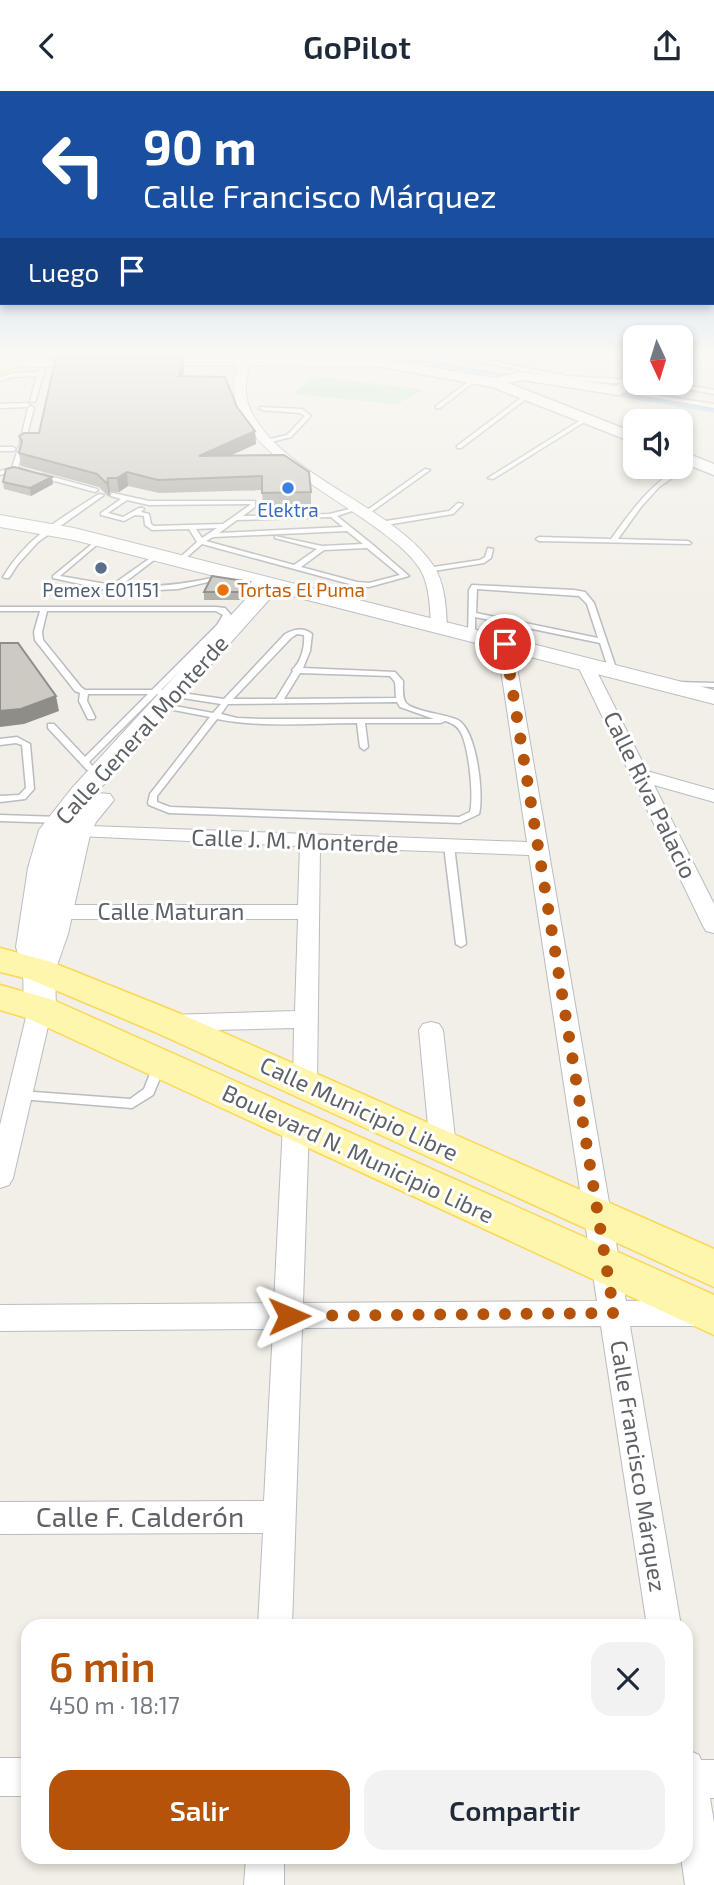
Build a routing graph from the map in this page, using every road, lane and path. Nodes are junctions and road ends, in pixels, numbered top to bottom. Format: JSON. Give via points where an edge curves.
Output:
{"nodes":[{"id":1,"x":21,"y":437,"type":"edge"},
{"id":2,"x":264,"y":437,"type":"edge"},
{"id":3,"x":286,"y":437,"type":"edge"},
{"id":4,"x":472,"y":437,"type":"edge"},
{"id":5,"x":557,"y":437,"type":"edge"},
{"id":6,"x":268,"y":441,"type":"junction"},
{"id":7,"x":459,"y":447,"type":"dead end"},
{"id":8,"x":0,"y":449,"type":"edge"},
{"id":9,"x":18,"y":449,"type":"junction"},
{"id":10,"x":693,"y":461,"type":"edge"},
{"id":11,"x":15,"y":469,"type":"junction"},
{"id":12,"x":427,"y":470,"type":"dead end"},
{"id":13,"x":714,"y":470,"type":"edge"},
{"id":14,"x":0,"y":473,"type":"edge"},
{"id":15,"x":491,"y":478,"type":"dead end"},
{"id":16,"x":663,"y":479,"type":"edge"},
{"id":17,"x":113,"y":495,"type":"edge"},
{"id":18,"x":126,"y":498,"type":"junction"},
{"id":19,"x":149,"y":503,"type":"junction"},
{"id":20,"x":460,"y":503,"type":"dead end"},
{"id":21,"x":0,"y":505,"type":"edge"},
{"id":22,"x":361,"y":511,"type":"junction"},
{"id":23,"x":135,"y":513,"type":"junction"},
{"id":24,"x":333,"y":516,"type":"junction"},
{"id":25,"x":236,"y":518,"type":"junction"},
{"id":26,"x":0,"y":521,"type":"edge"},
{"id":27,"x":380,"y":524,"type":"junction"},
{"id":28,"x":225,"y":526,"type":"junction"},
{"id":29,"x":191,"y":527,"type":"junction"},
{"id":30,"x":59,"y":529,"type":"junction"},
{"id":31,"x":349,"y":529,"type":"junction"},
{"id":32,"x":264,"y":533,"type":"junction"},
{"id":33,"x":212,"y":535,"type":"junction"},
{"id":34,"x":539,"y":539,"type":"dead end"},
{"id":35,"x":99,"y":541,"type":"junction"},
{"id":36,"x":613,"y":541,"type":"junction"},
{"id":37,"x":201,"y":542,"type":"junction"},
{"id":38,"x":688,"y":544,"type":"dead end"},
{"id":39,"x":371,"y":547,"type":"junction"},
{"id":40,"x":323,"y":548,"type":"junction"},
{"id":41,"x":489,"y":549,"type":"dead end"},
{"id":42,"x":156,"y":556,"type":"junction"},
{"id":43,"x":178,"y":562,"type":"junction"},
{"id":44,"x":427,"y":570,"type":"junction"},
{"id":45,"x":232,"y":575,"type":"junction"},
{"id":46,"x":6,"y":577,"type":"dead end"},
{"id":47,"x":286,"y":581,"type":"junction"},
{"id":48,"x":112,"y":589,"type":"junction"},
{"id":49,"x":0,"y":609,"type":"edge"},
{"id":50,"x":44,"y":609,"type":"junction"},
{"id":51,"x":471,"y":624,"type":"junction"},
{"id":52,"x":439,"y":627,"type":"junction"},
{"id":53,"x":603,"y":641,"type":"junction"},
{"id":54,"x":505,"y":644,"type":"junction"},
{"id":55,"x":585,"y":664,"type":"junction"},
{"id":56,"x":296,"y":670,"type":"junction"},
{"id":57,"x":613,"y":671,"type":"junction"},
{"id":58,"x":660,"y":684,"type":"junction"},
{"id":59,"x":714,"y":685,"type":"edge"},
{"id":60,"x":84,"y":692,"type":"junction"},
{"id":61,"x":714,"y":697,"type":"edge"},
{"id":62,"x":170,"y":700,"type":"junction"},
{"id":63,"x":400,"y":700,"type":"junction"},
{"id":64,"x":226,"y":702,"type":"junction"},
{"id":65,"x":278,"y":702,"type":"junction"},
{"id":66,"x":215,"y":716,"type":"junction"},
{"id":67,"x":91,"y":717,"type":"dead end"},
{"id":68,"x":454,"y":721,"type":"junction"},
{"id":69,"x":361,"y":722,"type":"junction"},
{"id":70,"x":51,"y":726,"type":"dead end"},
{"id":71,"x":0,"y":742,"type":"edge"},
{"id":72,"x":364,"y":747,"type":"dead end"},
{"id":73,"x":91,"y":769,"type":"junction"},
{"id":74,"x":640,"y":775,"type":"junction"},
{"id":75,"x":714,"y":796,"type":"edge"},
{"id":76,"x":0,"y":799,"type":"edge"},
{"id":77,"x":0,"y":818,"type":"edge"},
{"id":78,"x":68,"y":825,"type":"junction"},
{"id":79,"x":310,"y":841,"type":"junction"},
{"id":80,"x":450,"y":846,"type":"junction"},
{"id":81,"x":538,"y":849,"type":"junction"},
{"id":82,"x":691,"y":879,"type":"junction"},
{"id":83,"x":714,"y":886,"type":"edge"},
{"id":84,"x":46,"y":912,"type":"junction"},
{"id":85,"x":308,"y":912,"type":"junction"},
{"id":86,"x":714,"y":926,"type":"edge"},
{"id":87,"x":461,"y":944,"type":"dead end"},
{"id":88,"x":0,"y":960,"type":"edge"},
{"id":89,"x":40,"y":970,"type":"junction"},
{"id":90,"x":0,"y":997,"type":"edge"},
{"id":91,"x":40,"y":1009,"type":"junction"},
{"id":92,"x":306,"y":1019,"type":"junction"},
{"id":93,"x":168,"y":1023,"type":"junction"},
{"id":94,"x":431,"y":1030,"type":"dead end"},
{"id":95,"x":160,"y":1064,"type":"junction"},
{"id":96,"x":305,"y":1083,"type":"junction"},
{"id":97,"x":10,"y":1095,"type":"edge"},
{"id":98,"x":296,"y":1125,"type":"junction"},
{"id":99,"x":443,"y":1147,"type":"junction"},
{"id":100,"x":0,"y":1178,"type":"edge"},
{"id":101,"x":597,"y":1218,"type":"junction"},
{"id":102,"x":605,"y":1267,"type":"junction"},
{"id":103,"x":714,"y":1269,"type":"edge"},
{"id":104,"x":614,"y":1313,"type":"junction"},
{"id":105,"x":710,"y":1314,"type":"edge"},
{"id":106,"x":289,"y":1316,"type":"junction"},
{"id":107,"x":0,"y":1318,"type":"edge"},
{"id":108,"x":279,"y":1517,"type":"junction"},
{"id":109,"x":0,"y":1518,"type":"edge"},
{"id":110,"x":275,"y":1619,"type":"edge"},
{"id":111,"x":663,"y":1619,"type":"edge"},
{"id":112,"x":693,"y":1776,"type":"edge"},
{"id":113,"x":0,"y":1777,"type":"edge"},
{"id":114,"x":21,"y":1777,"type":"edge"},
{"id":115,"x":265,"y":1864,"type":"edge"},
{"id":116,"x":264,"y":1885,"type":"edge"},
{"id":117,"x":705,"y":1885,"type":"edge"}],
"edges":[{"from":1,"to":9,"type":"lane"},
{"from":2,"to":6,"type":"street"},
{"from":3,"to":6,"type":"lane"},
{"from":4,"to":7,"type":"lane"},
{"from":5,"to":15,"type":"lane"},
{"from":6,"to":22,"type":"street","via":[[302,471]]},
{"from":8,"to":9,"type":"lane"},
{"from":9,"to":11,"type":"lane"},
{"from":10,"to":13,"type":"street"},
{"from":11,"to":14,"type":"lane"},
{"from":11,"to":30,"type":"lane","via":[[98,493]]},
{"from":12,"to":22,"type":"lane"},
{"from":16,"to":36,"type":"lane"},
{"from":17,"to":18,"type":"lane"},
{"from":18,"to":19,"type":"lane"},
{"from":18,"to":23,"type":"lane","via":[[103,514],[124,519]]},
{"from":19,"to":23,"type":"lane"},
{"from":19,"to":25,"type":"lane","via":[[253,502]]},
{"from":20,"to":27,"type":"lane","via":[[451,513]]},
{"from":21,"to":30,"type":"main road"},
{"from":22,"to":24,"type":"lane"},
{"from":22,"to":27,"type":"street"},
{"from":23,"to":29,"type":"lane","via":[[146,515],[152,528]]},
{"from":24,"to":25,"type":"lane"},
{"from":24,"to":31,"type":"lane"},
{"from":25,"to":28,"type":"lane"},
{"from":26,"to":30,"type":"main road"},
{"from":27,"to":44,"type":"street"},
{"from":28,"to":29,"type":"lane"},
{"from":28,"to":33,"type":"lane"},
{"from":29,"to":37,"type":"lane"},
{"from":30,"to":35,"type":"main road"},
{"from":30,"to":46,"type":"lane","via":[[26,549]]},
{"from":31,"to":32,"type":"lane"},
{"from":31,"to":39,"type":"lane"},
{"from":32,"to":33,"type":"lane"},
{"from":32,"to":40,"type":"lane"},
{"from":33,"to":37,"type":"lane"},
{"from":34,"to":36,"type":"lane"},
{"from":35,"to":42,"type":"main road"},
{"from":35,"to":48,"type":"lane","via":[[55,577]]},
{"from":36,"to":38,"type":"lane"},
{"from":37,"to":43,"type":"lane"},
{"from":37,"to":47,"type":"lane"},
{"from":39,"to":40,"type":"lane"},
{"from":39,"to":47,"type":"lane","via":[[405,576],[363,585]]},
{"from":40,"to":47,"type":"lane"},
{"from":41,"to":44,"type":"lane","via":[[482,562]]},
{"from":42,"to":43,"type":"main road"},
{"from":42,"to":48,"type":"lane"},
{"from":43,"to":45,"type":"main road"},
{"from":44,"to":52,"type":"street"},
{"from":45,"to":47,"type":"main road"},
{"from":45,"to":48,"type":"lane","via":[[165,590]]},
{"from":47,"to":52,"type":"main road"},
{"from":47,"to":62,"type":"main road","name":"Calle General Monterde"},
{"from":49,"to":50,"type":"lane"},
{"from":50,"to":60,"type":"lane","via":[[39,640]]},
{"from":50,"to":62,"type":"lane","via":[[225,612]]},
{"from":51,"to":52,"type":"main road"},
{"from":51,"to":53,"type":"lane"},
{"from":51,"to":53,"type":"lane","via":[[473,590],[482,585],[574,591],[590,603]]},
{"from":51,"to":54,"type":"main road"},
{"from":53,"to":57,"type":"lane"},
{"from":54,"to":55,"type":"main road"},
{"from":54,"to":81,"type":"street","name":"Calle Francisco Márquez"},
{"from":55,"to":57,"type":"main road"},
{"from":55,"to":74,"type":"street","name":"Calle Riva Palacio"},
{"from":56,"to":63,"type":"lane","via":[[392,674],[399,681]]},
{"from":56,"to":64,"type":"lane","via":[[310,641],[304,632],[288,636]]},
{"from":56,"to":65,"type":"lane"},
{"from":57,"to":58,"type":"main road"},
{"from":58,"to":59,"type":"lane"},
{"from":58,"to":61,"type":"main road"},
{"from":60,"to":62,"type":"lane"},
{"from":60,"to":67,"type":"lane","via":[[82,701]]},
{"from":62,"to":64,"type":"lane"},
{"from":62,"to":66,"type":"lane"},
{"from":62,"to":73,"type":"main road","name":"Calle General Monterde"},
{"from":62,"to":78,"type":"main road","name":"Calle General Monterde"},
{"from":63,"to":65,"type":"lane"},
{"from":63,"to":68,"type":"lane","via":[[410,708]]},
{"from":64,"to":65,"type":"lane"},
{"from":64,"to":66,"type":"lane"},
{"from":66,"to":68,"type":"lane","via":[[152,803],[169,810],[469,818],[476,808],[470,748],[467,732]]},
{"from":66,"to":69,"type":"lane"},
{"from":68,"to":69,"type":"lane"},
{"from":69,"to":72,"type":"lane"},
{"from":70,"to":73,"type":"lane"},
{"from":71,"to":76,"type":"lane","via":[[26,744],[30,789],[22,797]]},
{"from":73,"to":78,"type":"main road","name":"Calle General Monterde"},
{"from":74,"to":75,"type":"street"},
{"from":74,"to":82,"type":"street","name":"Calle Riva Palacio"},
{"from":77,"to":78,"type":"lane"},
{"from":78,"to":79,"type":"street","name":"Calle J. M. Monterde"},
{"from":78,"to":84,"type":"main road","name":"Calle General Monterde"},
{"from":79,"to":80,"type":"street","name":"Calle J. M. Monterde"},
{"from":79,"to":85,"type":"street"},
{"from":80,"to":81,"type":"street","name":"Calle J. M. Monterde"},
{"from":80,"to":87,"type":"lane"},
{"from":81,"to":101,"type":"street","name":"Calle Francisco Márquez"},
{"from":82,"to":83,"type":"street"},
{"from":82,"to":86,"type":"street","name":"Calle Riva Palacio"},
{"from":84,"to":85,"type":"street","name":"Calle Maturan"},
{"from":84,"to":89,"type":"main road","name":"Calle General Monterde","via":[[48,951]]},
{"from":85,"to":92,"type":"street"},
{"from":88,"to":89,"type":"main road","name":"Calle Municipio Libre"},
{"from":89,"to":91,"type":"main road","name":"Calle General Monterde"},
{"from":89,"to":93,"type":"main road","name":"Calle Municipio Libre"},
{"from":90,"to":91,"type":"main road","name":"Boulevard N. Municipio Libre"},
{"from":91,"to":95,"type":"main road","name":"Boulevard N. Municipio Libre"},
{"from":91,"to":97,"type":"street","name":"Calle General Monterde"},
{"from":92,"to":93,"type":"street"},
{"from":92,"to":96,"type":"street"},
{"from":93,"to":96,"type":"main road","name":"Calle Municipio Libre"},
{"from":94,"to":99,"type":"street"},
{"from":95,"to":97,"type":"lane","via":[[149,1092],[132,1104]]},
{"from":95,"to":98,"type":"main road","name":"Boulevard N. Municipio Libre"},
{"from":96,"to":99,"type":"main road","name":"Calle Municipio Libre"},
{"from":97,"to":100,"type":"street","name":"Calle General Monterde"},
{"from":98,"to":102,"type":"main road","name":"Boulevard N. Municipio Libre"},
{"from":98,"to":106,"type":"street"},
{"from":99,"to":101,"type":"main road","name":"Calle Municipio Libre"},
{"from":101,"to":102,"type":"street","name":"Calle Francisco Márquez"},
{"from":101,"to":103,"type":"main road","name":"Calle Municipio Libre"},
{"from":102,"to":104,"type":"street","name":"Calle Francisco Márquez"},
{"from":102,"to":105,"type":"main road","name":"Boulevard N. Municipio Libre"},
{"from":104,"to":105,"type":"street"},
{"from":104,"to":106,"type":"street"},
{"from":104,"to":111,"type":"street","name":"Calle Francisco Márquez"},
{"from":106,"to":107,"type":"street"},
{"from":106,"to":108,"type":"street"},
{"from":108,"to":109,"type":"street","name":"Calle F. Calderón"},
{"from":108,"to":110,"type":"street"},
{"from":112,"to":117,"type":"street"},
{"from":113,"to":114,"type":"street"},
{"from":115,"to":116,"type":"street"}]}
